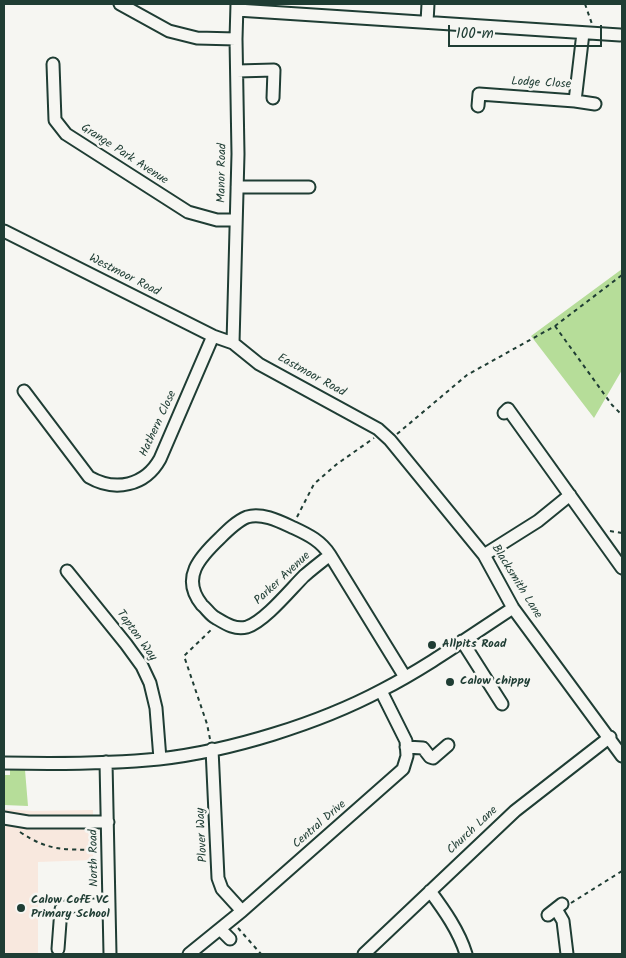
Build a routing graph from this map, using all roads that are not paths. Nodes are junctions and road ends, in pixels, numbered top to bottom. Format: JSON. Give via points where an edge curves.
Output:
{"nodes":[{"id":1,"x":120,"y":4,"type":"edge"},
{"id":2,"x":428,"y":4,"type":"edge"},
{"id":3,"x":237,"y":7,"type":"edge"},
{"id":4,"x":427,"y":22,"type":"junction"},
{"id":5,"x":588,"y":33,"type":"junction"},
{"id":6,"x":620,"y":35,"type":"dead end"},
{"id":7,"x":236,"y":39,"type":"junction"},
{"id":8,"x":53,"y":64,"type":"dead end"},
{"id":9,"x":237,"y":71,"type":"junction"},
{"id":10,"x":274,"y":98,"type":"dead end"},
{"id":11,"x":575,"y":101,"type":"junction"},
{"id":12,"x":595,"y":104,"type":"dead end"},
{"id":13,"x":478,"y":106,"type":"dead end"},
{"id":14,"x":237,"y":187,"type":"junction"},
{"id":15,"x":309,"y":187,"type":"dead end"},
{"id":16,"x":236,"y":220,"type":"junction"},
{"id":17,"x":4,"y":231,"type":"edge"},
{"id":18,"x":213,"y":336,"type":"junction"},
{"id":19,"x":233,"y":344,"type":"junction"},
{"id":20,"x":24,"y":391,"type":"dead end"},
{"id":21,"x":504,"y":413,"type":"dead end"},
{"id":22,"x":383,"y":434,"type":"joint"},
{"id":23,"x":570,"y":495,"type":"junction"},
{"id":24,"x":618,"y":554,"type":"edge"},
{"id":25,"x":330,"y":555,"type":"junction"},
{"id":26,"x":484,"y":555,"type":"junction"},
{"id":27,"x":622,"y":568,"type":"edge"},
{"id":28,"x":67,"y":571,"type":"dead end"},
{"id":29,"x":513,"y":608,"type":"junction"},
{"id":30,"x":462,"y":641,"type":"junction"},
{"id":31,"x":405,"y":677,"type":"junction"},
{"id":32,"x":382,"y":690,"type":"junction"},
{"id":33,"x":502,"y":704,"type":"dead end"},
{"id":34,"x":610,"y":737,"type":"junction"},
{"id":35,"x":448,"y":745,"type":"dead end"},
{"id":36,"x":406,"y":747,"type":"junction"},
{"id":37,"x":212,"y":749,"type":"junction"},
{"id":38,"x":622,"y":756,"type":"edge"},
{"id":39,"x":160,"y":759,"type":"junction"},
{"id":40,"x":106,"y":762,"type":"junction"},
{"id":41,"x":6,"y":763,"type":"edge"},
{"id":42,"x":6,"y":818,"type":"edge"},
{"id":43,"x":108,"y":822,"type":"junction"},
{"id":44,"x":430,"y":891,"type":"junction"},
{"id":45,"x":109,"y":904,"type":"junction"},
{"id":46,"x":556,"y":909,"type":"road end"},
{"id":47,"x":242,"y":911,"type":"junction"},
{"id":48,"x":220,"y":929,"type":"junction"},
{"id":49,"x":230,"y":939,"type":"dead end"},
{"id":50,"x":58,"y":949,"type":"dead end"},
{"id":51,"x":110,"y":954,"type":"edge"},
{"id":52,"x":189,"y":954,"type":"edge"},
{"id":53,"x":364,"y":954,"type":"edge"},
{"id":54,"x":466,"y":954,"type":"edge"},
{"id":55,"x":567,"y":954,"type":"edge"}],
"edges":[{"from":1,"to":7,"type":"street","via":[[169,31],[197,38]]},
{"from":2,"to":4,"type":"street"},
{"from":3,"to":4,"type":"street"},
{"from":3,"to":7,"type":"street","name":"Manor Road"},
{"from":4,"to":5,"type":"street"},
{"from":5,"to":6,"type":"street"},
{"from":5,"to":11,"type":"street","name":"Lodge Close"},
{"from":7,"to":9,"type":"street","name":"Manor Road"},
{"from":8,"to":16,"type":"street","name":"Grange Park Avenue","via":[[55,120],[66,134],[188,212],[217,220]]},
{"from":9,"to":10,"type":"street","via":[[274,70]]},
{"from":9,"to":14,"type":"street","name":"Manor Road"},
{"from":11,"to":12,"type":"street"},
{"from":11,"to":13,"type":"street","name":"Lodge Close","via":[[479,94]]},
{"from":14,"to":15,"type":"street"},
{"from":14,"to":16,"type":"street","name":"Manor Road"},
{"from":16,"to":19,"type":"street","name":"Manor Road"},
{"from":17,"to":18,"type":"street","name":"Westmoor Road"},
{"from":18,"to":19,"type":"street","name":"Westmoor Road"},
{"from":18,"to":20,"type":"street","name":"Hathern Close","via":[[160,459],[134,483],[111,485],[89,477]]},
{"from":19,"to":22,"type":"street","name":"Eastmoor Road","via":[[259,364]]},
{"from":21,"to":23,"type":"street","via":[[508,409]]},
{"from":22,"to":26,"type":"street","name":"Blacksmith Lane"},
{"from":23,"to":24,"type":"street"},
{"from":23,"to":26,"type":"street","via":[[538,521]]},
{"from":24,"to":27,"type":"street"},
{"from":25,"to":25,"type":"street","name":"Parker Avenue","via":[[323,544],[280,520],[248,517],[236,523],[205,552],[192,578],[193,591],[212,616],[236,628],[248,626],[266,614]]},
{"from":25,"to":31,"type":"street","name":"Parker Avenue"},
{"from":26,"to":29,"type":"street","name":"Blacksmith Lane"},
{"from":28,"to":39,"type":"street","name":"Tapton Way","via":[[142,666],[156,708]]},
{"from":29,"to":30,"type":"street"},
{"from":29,"to":34,"type":"street","name":"Blacksmith Lane"},
{"from":30,"to":31,"type":"street"},
{"from":30,"to":33,"type":"street"},
{"from":31,"to":32,"type":"street"},
{"from":32,"to":36,"type":"street"},
{"from":32,"to":37,"type":"street","via":[[328,715]]},
{"from":34,"to":38,"type":"street","name":"Blacksmith Lane"},
{"from":34,"to":44,"type":"street","name":"Church Lane","via":[[515,811]]},
{"from":35,"to":36,"type":"street","via":[[433,758],[423,748]]},
{"from":36,"to":47,"type":"street","name":"Central Drive","via":[[403,769],[337,834]]},
{"from":37,"to":39,"type":"street"},
{"from":37,"to":47,"type":"street","name":"Plover Way","via":[[218,878],[222,889]]},
{"from":39,"to":40,"type":"street"},
{"from":40,"to":41,"type":"street"},
{"from":40,"to":43,"type":"street","name":"North Road"},
{"from":42,"to":43,"type":"street","via":[[28,822]]},
{"from":43,"to":45,"type":"street","name":"North Road"},
{"from":44,"to":53,"type":"street","name":"Church Lane"},
{"from":44,"to":54,"type":"street","via":[[444,909]]},
{"from":45,"to":50,"type":"street","via":[[61,909]]},
{"from":45,"to":51,"type":"street","name":"North Road"},
{"from":46,"to":55,"type":"street","via":[[563,921]]},
{"from":47,"to":48,"type":"street","name":"Central Drive"},
{"from":48,"to":49,"type":"street"},
{"from":48,"to":52,"type":"street","name":"Central Drive"}]}
